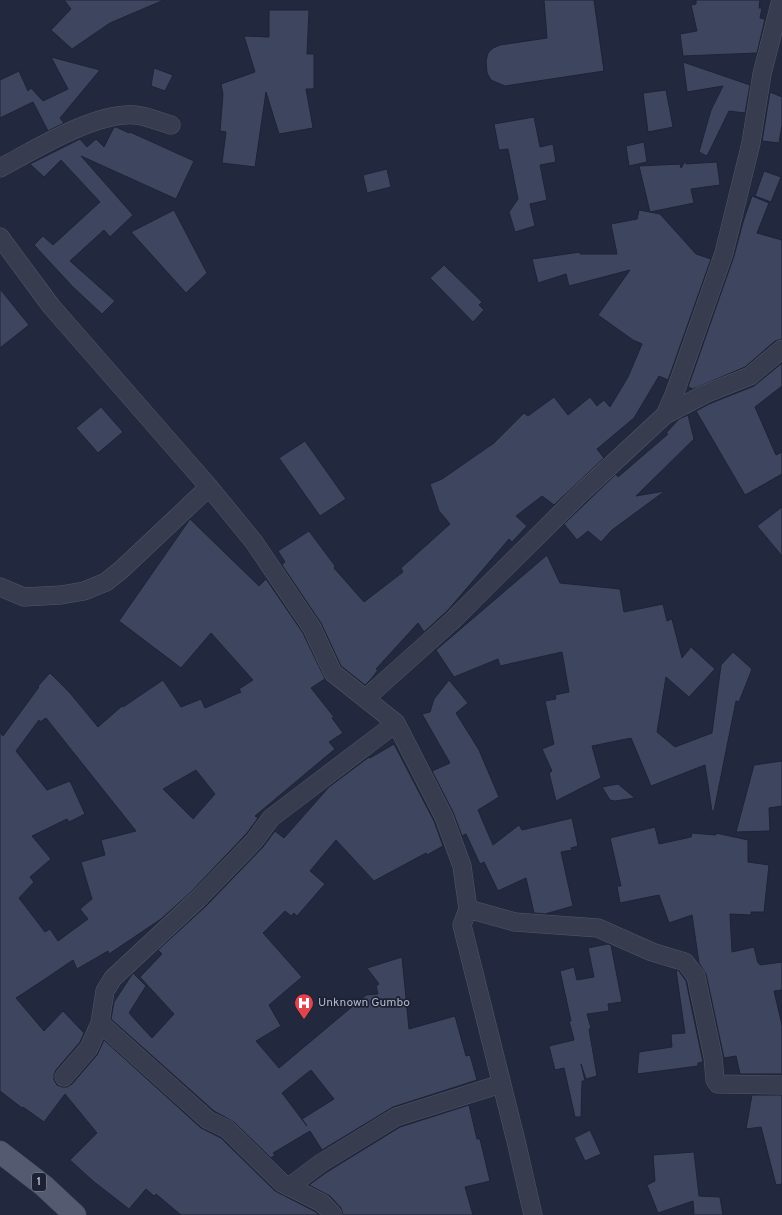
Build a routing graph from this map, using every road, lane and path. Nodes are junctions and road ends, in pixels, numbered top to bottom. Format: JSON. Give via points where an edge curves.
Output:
{"nodes":[{"id":1,"x":781,"y":0,"type":"edge"},
{"id":2,"x":171,"y":125,"type":"dead end"},
{"id":3,"x":0,"y":168,"type":"edge"},
{"id":4,"x":0,"y":237,"type":"edge"},
{"id":5,"x":782,"y":348,"type":"edge"},
{"id":6,"x":666,"y":416,"type":"junction"},
{"id":7,"x":209,"y":487,"type":"junction"},
{"id":8,"x":0,"y":587,"type":"edge"},
{"id":9,"x":366,"y":698,"type":"junction"},
{"id":10,"x":396,"y":723,"type":"junction"},
{"id":11,"x":468,"y":909,"type":"junction"},
{"id":12,"x":100,"y":1023,"type":"junction"},
{"id":13,"x":64,"y":1077,"type":"dead end"},
{"id":14,"x":502,"y":1084,"type":"junction"},
{"id":15,"x":782,"y":1085,"type":"edge"},
{"id":16,"x":0,"y":1152,"type":"edge"},
{"id":17,"x":289,"y":1187,"type":"junction"},
{"id":18,"x":75,"y":1215,"type":"edge"},
{"id":19,"x":333,"y":1215,"type":"edge"},
{"id":20,"x":533,"y":1215,"type":"edge"}],
"edges":[{"from":1,"to":6,"type":"street","via":[[762,74],[751,143],[724,252]]},
{"from":2,"to":3,"type":"street","via":[[136,115],[106,118],[65,134]]},
{"from":4,"to":7,"type":"street","via":[[51,306]]},
{"from":5,"to":6,"type":"street","via":[[750,376],[705,394]]},
{"from":6,"to":9,"type":"street","via":[[582,493],[452,621]]},
{"from":7,"to":8,"type":"street","via":[[106,582],[69,594],[24,597]]},
{"from":7,"to":9,"type":"street","via":[[254,542],[312,628],[333,673]]},
{"from":9,"to":10,"type":"street"},
{"from":10,"to":11,"type":"street","via":[[444,817],[462,866]]},
{"from":10,"to":12,"type":"street","via":[[271,818],[256,840],[198,899],[113,978],[105,991]]},
{"from":11,"to":14,"type":"street","via":[[462,925]]},
{"from":11,"to":15,"type":"street","via":[[515,922],[598,928],[652,952],[685,962],[696,976],[713,1057],[715,1080],[718,1084]]},
{"from":12,"to":13,"type":"street","via":[[89,1048]]},
{"from":12,"to":17,"type":"street","via":[[208,1120],[227,1129]]},
{"from":14,"to":17,"type":"street","via":[[396,1117],[321,1163]]},
{"from":14,"to":20,"type":"street"},
{"from":16,"to":18,"type":"main road","number":"1","via":[[44,1186]]},
{"from":17,"to":19,"type":"street","via":[[322,1203]]}]}
